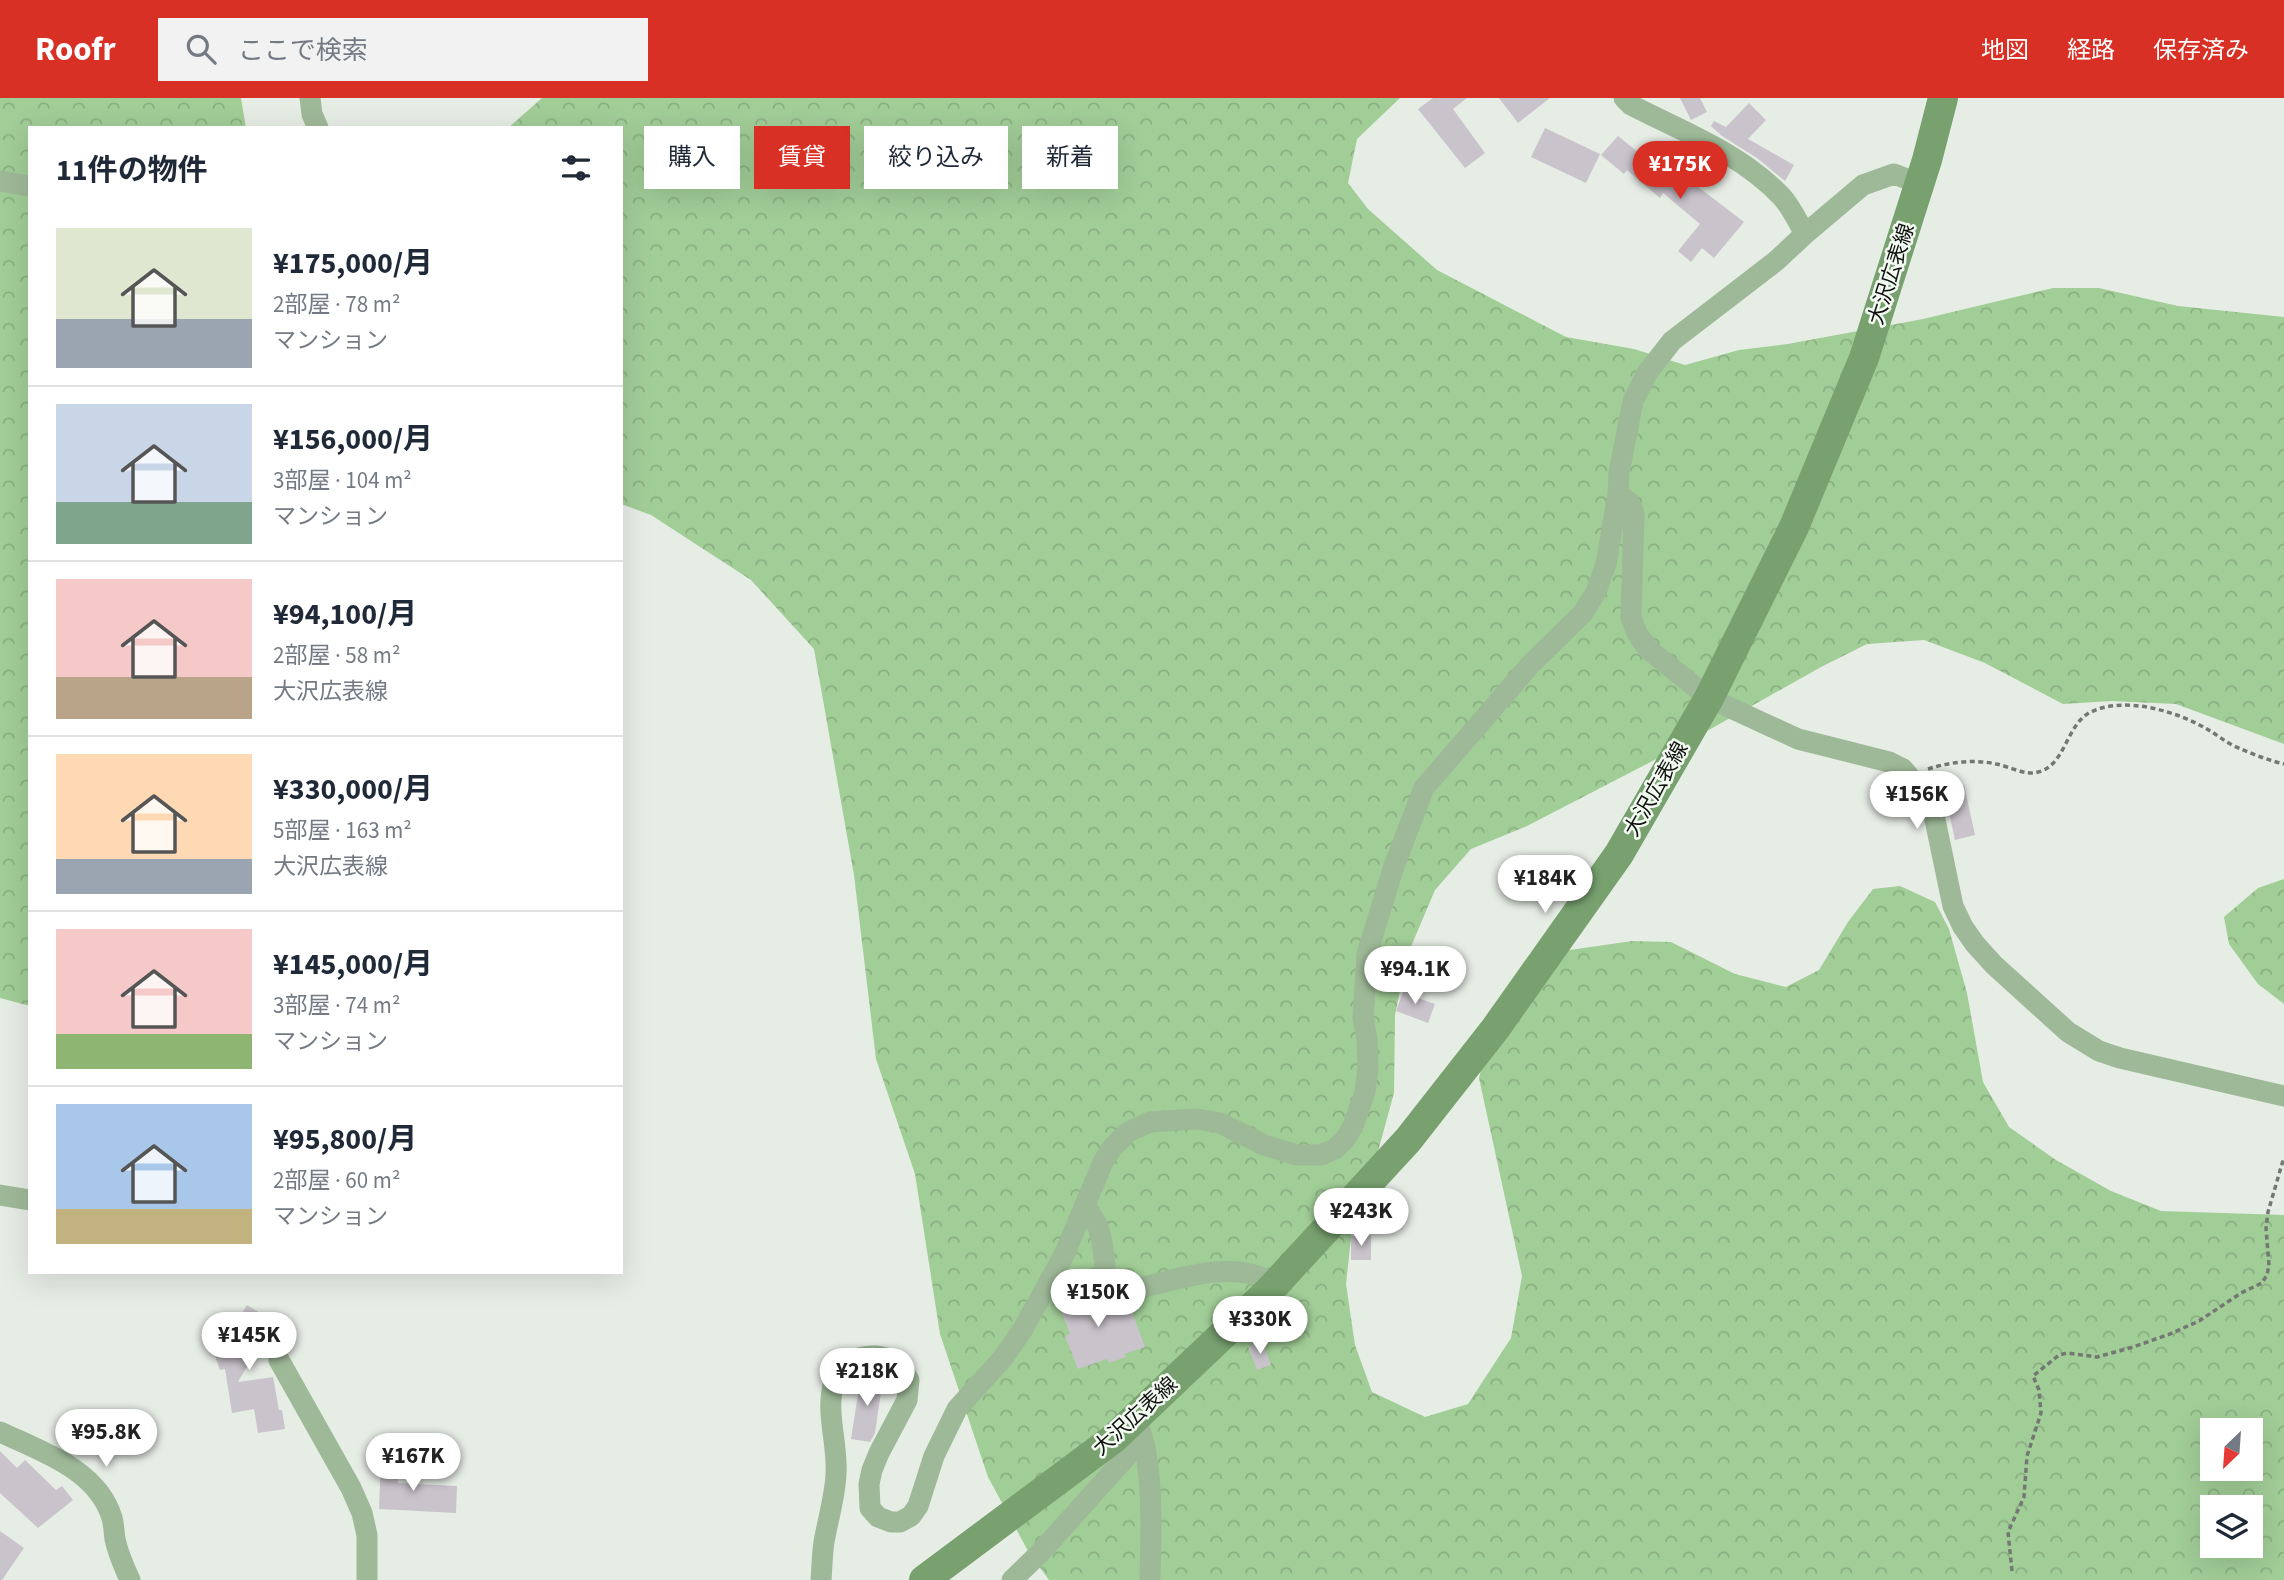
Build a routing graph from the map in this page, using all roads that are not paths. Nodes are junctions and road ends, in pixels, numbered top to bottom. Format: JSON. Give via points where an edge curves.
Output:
{"nodes":[{"id":1,"x":310,"y":98,"type":"edge"},
{"id":2,"x":1624,"y":98,"type":"edge"},
{"id":3,"x":1943,"y":98,"type":"edge"},
{"id":4,"x":317,"y":126,"type":"edge"},
{"id":5,"x":0,"y":181,"type":"edge"},
{"id":6,"x":1920,"y":184,"type":"junction"},
{"id":7,"x":28,"y":186,"type":"edge"},
{"id":8,"x":1805,"y":233,"type":"junction"},
{"id":9,"x":1618,"y":494,"type":"junction"},
{"id":10,"x":1709,"y":698,"type":"junction"},
{"id":11,"x":2284,"y":1096,"type":"edge"},
{"id":12,"x":0,"y":1195,"type":"edge"},
{"id":13,"x":28,"y":1200,"type":"edge"},
{"id":14,"x":1085,"y":1209,"type":"junction"},
{"id":15,"x":1275,"y":1285,"type":"junction"},
{"id":16,"x":279,"y":1360,"type":"dead end"},
{"id":17,"x":0,"y":1432,"type":"edge"},
{"id":18,"x":1138,"y":1432,"type":"junction"},
{"id":19,"x":130,"y":1580,"type":"edge"},
{"id":20,"x":368,"y":1580,"type":"edge"},
{"id":21,"x":821,"y":1580,"type":"edge"},
{"id":22,"x":924,"y":1580,"type":"edge"},
{"id":23,"x":1012,"y":1580,"type":"edge"},
{"id":24,"x":1150,"y":1580,"type":"edge"}],
"edges":[{"from":1,"to":4,"type":"street"},
{"from":2,"to":8,"type":"street","via":[[1743,164],[1783,198]]},
{"from":3,"to":6,"type":"main road","name":"大沢広表線"},
{"from":5,"to":7,"type":"street"},
{"from":6,"to":8,"type":"street","via":[[1894,174],[1863,185]]},
{"from":6,"to":10,"type":"main road","name":"大沢広表線","via":[[1859,370],[1794,527]]},
{"from":8,"to":9,"type":"street","via":[[1672,341],[1647,373],[1633,401]]},
{"from":9,"to":10,"type":"street","via":[[1634,513],[1631,618],[1637,633],[1648,649]]},
{"from":9,"to":14,"type":"street","via":[[1606,564],[1583,613],[1530,665],[1424,788],[1367,954],[1363,1006],[1368,1068],[1365,1092],[1346,1138],[1320,1155],[1297,1155],[1220,1123],[1197,1119],[1150,1122],[1128,1132],[1112,1148]]},
{"from":10,"to":11,"type":"street","via":[[1798,739],[1903,769],[1934,815],[1953,906],[1963,927],[1994,965],[2068,1032],[2120,1058]]},
{"from":10,"to":15,"type":"main road","name":"大沢広表線","via":[[1619,854],[1495,1029],[1408,1140]]},
{"from":12,"to":13,"type":"street"},
{"from":14,"to":15,"type":"street","via":[[1098,1228],[1115,1296],[1213,1272],[1259,1275]]},
{"from":14,"to":21,"type":"street","via":[[1023,1329],[957,1409],[934,1455],[918,1506],[900,1522],[878,1517],[870,1508],[869,1484],[879,1452],[907,1400],[909,1380],[898,1366],[882,1357],[857,1357],[839,1371],[831,1401],[835,1494]]},
{"from":15,"to":18,"type":"main road","name":"大沢広表線"},
{"from":16,"to":20,"type":"street","via":[[362,1513]]},
{"from":17,"to":19,"type":"street","via":[[73,1468],[93,1486],[112,1519],[120,1560]]},
{"from":18,"to":22,"type":"main road","name":"大沢広表線","via":[[1102,1447]]},
{"from":18,"to":23,"type":"street","via":[[1134,1448]]},
{"from":18,"to":24,"type":"street","via":[[1147,1455]]}]}
